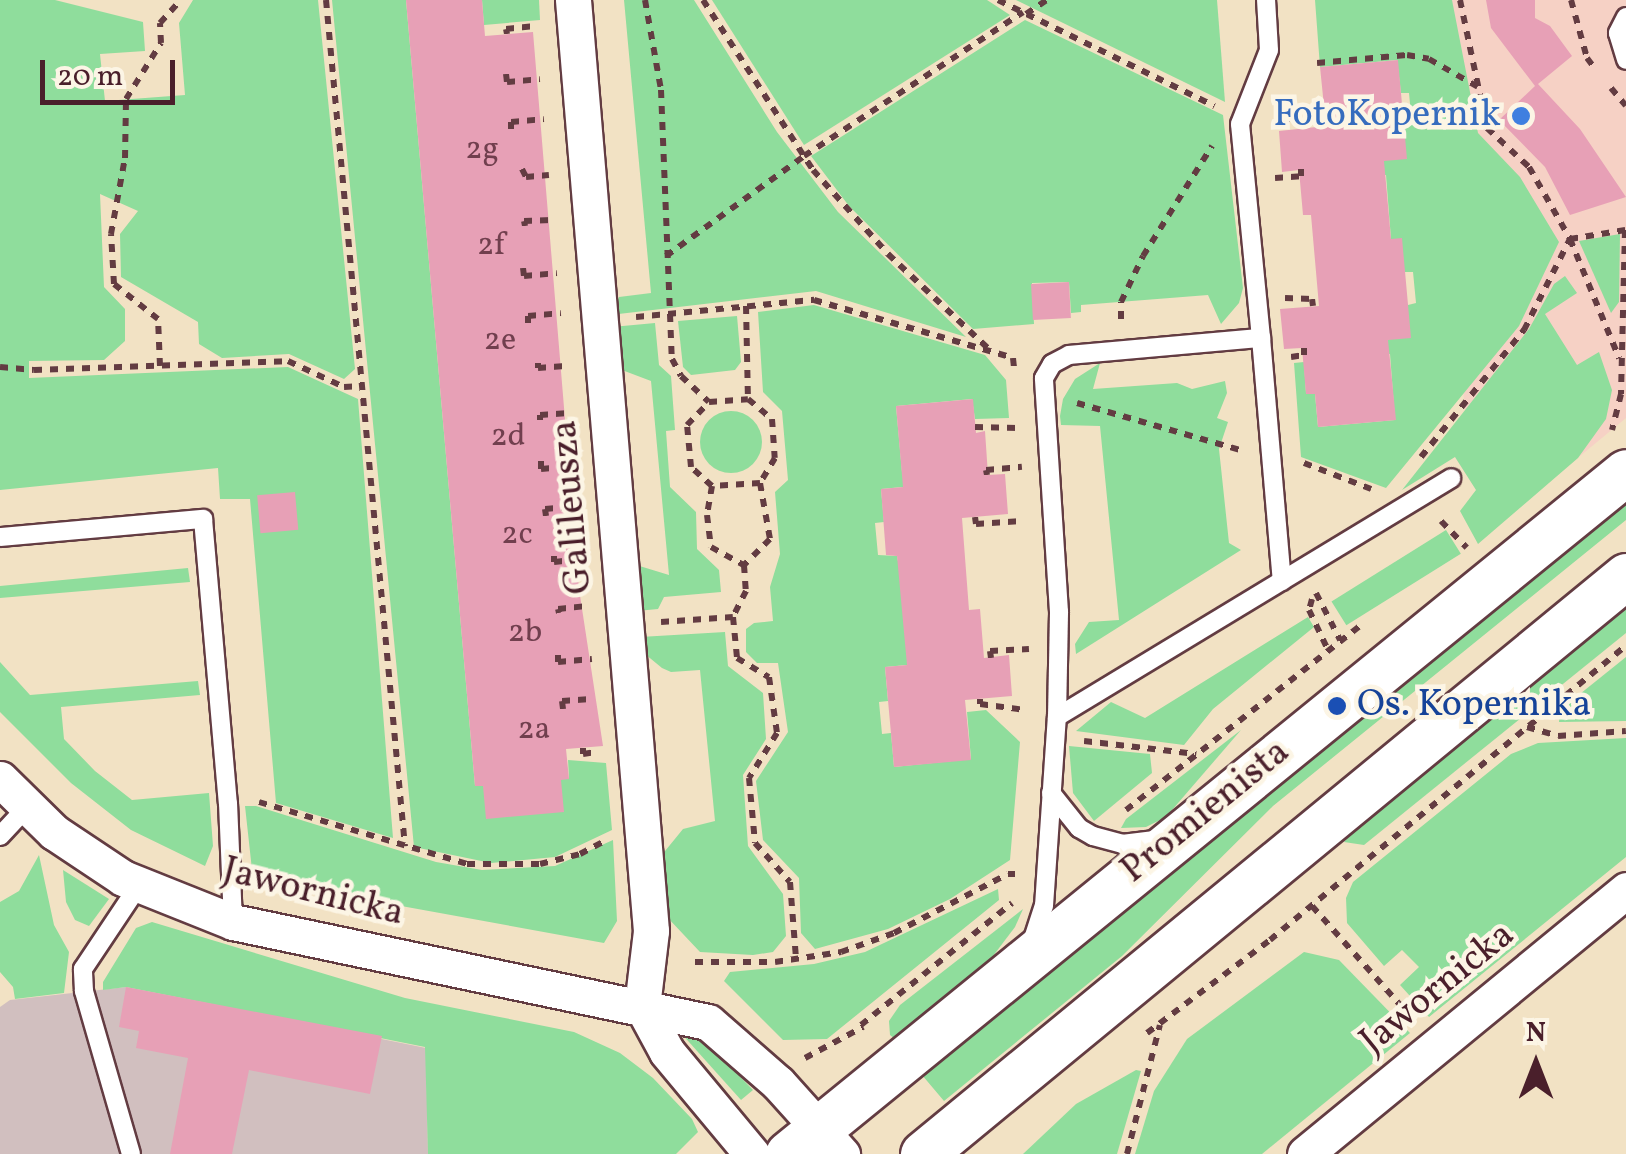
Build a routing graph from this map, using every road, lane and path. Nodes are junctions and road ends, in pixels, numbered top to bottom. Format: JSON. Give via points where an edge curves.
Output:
{"nodes":[{"id":1,"x":181,"y":0,"type":"edge"},
{"id":2,"x":326,"y":0,"type":"edge"},
{"id":3,"x":646,"y":0,"type":"edge"},
{"id":4,"x":703,"y":0,"type":"edge"},
{"id":5,"x":998,"y":0,"type":"edge"},
{"id":6,"x":1048,"y":0,"type":"edge"},
{"id":7,"x":1266,"y":0,"type":"edge"},
{"id":8,"x":1460,"y":0,"type":"edge"},
{"id":9,"x":562,"y":12,"type":"edge"},
{"id":10,"x":1025,"y":13,"type":"junction"},
{"id":11,"x":1626,"y":16,"type":"edge"},
{"id":12,"x":506,"y":34,"type":"dead end"},
{"id":13,"x":1626,"y":60,"type":"edge"},
{"id":14,"x":1317,"y":63,"type":"dead end"},
{"id":15,"x":506,"y":74,"type":"dead end"},
{"id":16,"x":556,"y":77,"type":"dead end"},
{"id":17,"x":910,"y":86,"type":"junction"},
{"id":18,"x":1478,"y":88,"type":"junction"},
{"id":19,"x":917,"y":97,"type":"dead end"},
{"id":20,"x":1222,"y":109,"type":"dead end"},
{"id":21,"x":560,"y":118,"type":"dead end"},
{"id":22,"x":1311,"y":128,"type":"dead end"},
{"id":23,"x":511,"y":129,"type":"dead end"},
{"id":24,"x":1264,"y":129,"type":"dead end"},
{"id":25,"x":1220,"y":133,"type":"dead end"},
{"id":26,"x":804,"y":156,"type":"junction"},
{"id":27,"x":522,"y":169,"type":"dead end"},
{"id":28,"x":1301,"y":169,"type":"dead end"},
{"id":29,"x":565,"y":174,"type":"dead end"},
{"id":30,"x":1268,"y":179,"type":"dead end"},
{"id":31,"x":568,"y":218,"type":"dead end"},
{"id":32,"x":525,"y":226,"type":"dead end"},
{"id":33,"x":1570,"y":239,"type":"junction"},
{"id":34,"x":666,"y":256,"type":"junction"},
{"id":35,"x":524,"y":268,"type":"dead end"},
{"id":36,"x":573,"y":272,"type":"dead end"},
{"id":37,"x":1279,"y":297,"type":"dead end"},
{"id":38,"x":746,"y":306,"type":"junction"},
{"id":39,"x":1313,"y":306,"type":"dead end"},
{"id":40,"x":577,"y":312,"type":"dead end"},
{"id":41,"x":669,"y":314,"type":"junction"},
{"id":42,"x":630,"y":318,"type":"dead end"},
{"id":43,"x":528,"y":322,"type":"dead end"},
{"id":44,"x":1261,"y":338,"type":"junction"},
{"id":45,"x":1120,"y":350,"type":"junction"},
{"id":46,"x":992,"y":352,"type":"junction"},
{"id":47,"x":1014,"y":358,"type":"dead end"},
{"id":48,"x":538,"y":363,"type":"dead end"},
{"id":49,"x":581,"y":364,"type":"dead end"},
{"id":50,"x":1622,"y":364,"type":"junction"},
{"id":51,"x":160,"y":366,"type":"junction"},
{"id":52,"x":0,"y":367,"type":"edge"},
{"id":53,"x":362,"y":386,"type":"junction"},
{"id":54,"x":1044,"y":390,"type":"junction"},
{"id":55,"x":748,"y":398,"type":"junction"},
{"id":56,"x":709,"y":402,"type":"junction"},
{"id":57,"x":585,"y":411,"type":"dead end"},
{"id":58,"x":540,"y":420,"type":"dead end"},
{"id":59,"x":1626,"y":422,"type":"edge"},
{"id":60,"x":1615,"y":424,"type":"junction"},
{"id":61,"x":975,"y":427,"type":"dead end"},
{"id":62,"x":1020,"y":428,"type":"dead end"},
{"id":63,"x":1272,"y":456,"type":"junction"},
{"id":64,"x":1616,"y":457,"type":"edge"},
{"id":65,"x":541,"y":461,"type":"dead end"},
{"id":66,"x":591,"y":465,"type":"dead end"},
{"id":67,"x":1414,"y":465,"type":"dead end"},
{"id":68,"x":1023,"y":467,"type":"dead end"},
{"id":69,"x":986,"y":475,"type":"dead end"},
{"id":70,"x":1451,"y":478,"type":"dead end"},
{"id":71,"x":760,"y":483,"type":"junction"},
{"id":72,"x":712,"y":486,"type":"junction"},
{"id":73,"x":594,"y":505,"type":"dead end"},
{"id":74,"x":546,"y":516,"type":"dead end"},
{"id":75,"x":975,"y":517,"type":"dead end"},
{"id":76,"x":1028,"y":520,"type":"dead end"},
{"id":77,"x":0,"y":537,"type":"edge"},
{"id":78,"x":554,"y":556,"type":"dead end"},
{"id":79,"x":600,"y":558,"type":"dead end"},
{"id":80,"x":744,"y":565,"type":"junction"},
{"id":81,"x":1626,"y":576,"type":"edge"},
{"id":82,"x":1282,"y":581,"type":"junction"},
{"id":83,"x":1322,"y":605,"type":"dead end"},
{"id":84,"x":1308,"y":610,"type":"dead end"},
{"id":85,"x":734,"y":617,"type":"junction"},
{"id":86,"x":1374,"y":617,"type":"dead end"},
{"id":87,"x":625,"y":624,"type":"junction"},
{"id":88,"x":1340,"y":640,"type":"junction"},
{"id":89,"x":1626,"y":646,"type":"edge"},
{"id":90,"x":1035,"y":649,"type":"dead end"},
{"id":91,"x":1328,"y":650,"type":"junction"},
{"id":92,"x":558,"y":654,"type":"dead end"},
{"id":93,"x":608,"y":658,"type":"dead end"},
{"id":94,"x":991,"y":658,"type":"dead end"},
{"id":95,"x":596,"y":698,"type":"dead end"},
{"id":96,"x":980,"y":698,"type":"dead end"},
{"id":97,"x":562,"y":709,"type":"dead end"},
{"id":98,"x":1032,"y":710,"type":"dead end"},
{"id":99,"x":1057,"y":717,"type":"junction"},
{"id":100,"x":1527,"y":727,"type":"junction"},
{"id":101,"x":1626,"y":731,"type":"edge"},
{"id":102,"x":1056,"y":738,"type":"junction"},
{"id":103,"x":1197,"y":754,"type":"junction"},
{"id":104,"x":0,"y":779,"type":"edge"},
{"id":105,"x":1051,"y":793,"type":"junction"},
{"id":106,"x":228,"y":803,"type":"junction"},
{"id":107,"x":28,"y":807,"type":"junction"},
{"id":108,"x":1194,"y":822,"type":"junction"},
{"id":109,"x":0,"y":836,"type":"edge"},
{"id":110,"x":1093,"y":836,"type":"junction"},
{"id":111,"x":610,"y":838,"type":"dead end"},
{"id":112,"x":404,"y":846,"type":"junction"},
{"id":113,"x":1047,"y":875,"type":"junction"},
{"id":114,"x":139,"y":885,"type":"junction"},
{"id":115,"x":1626,"y":890,"type":"edge"},
{"id":116,"x":1312,"y":906,"type":"junction"},
{"id":117,"x":233,"y":922,"type":"junction"},
{"id":118,"x":796,"y":959,"type":"junction"},
{"id":119,"x":695,"y":962,"type":"dead end"},
{"id":120,"x":1014,"y":970,"type":"junction"},
{"id":121,"x":642,"y":1006,"type":"junction"},
{"id":122,"x":1160,"y":1024,"type":"junction"},
{"id":123,"x":861,"y":1025,"type":"dead end"},
{"id":124,"x":1144,"y":1035,"type":"dead end"},
{"id":125,"x":1436,"y":1044,"type":"junction"},
{"id":126,"x":816,"y":1145,"type":"edge"},
{"id":127,"x":943,"y":1147,"type":"edge"},
{"id":128,"x":132,"y":1154,"type":"edge"},
{"id":129,"x":752,"y":1154,"type":"edge"},
{"id":130,"x":1128,"y":1154,"type":"edge"},
{"id":131,"x":1305,"y":1154,"type":"edge"}],
"edges":[{"from":1,"to":51,"type":"path","via":[[160,24],[161,43],[126,99],[125,158],[111,234],[114,284],[158,319]]},
{"from":2,"to":53,"type":"path"},
{"from":3,"to":34,"type":"path","via":[[661,90]]},
{"from":4,"to":26,"type":"path"},
{"from":5,"to":10,"type":"path"},
{"from":6,"to":10,"type":"path"},
{"from":7,"to":44,"type":"lane","via":[[1270,50],[1240,124]]},
{"from":8,"to":18,"type":"path"},
{"from":9,"to":12,"type":"path","via":[[506,28]]},
{"from":9,"to":87,"type":"street","name":"Galileusza"},
{"from":10,"to":17,"type":"path"},
{"from":10,"to":20,"type":"path"},
{"from":11,"to":13,"type":"lane","via":[[1618,33]]},
{"from":14,"to":18,"type":"path","via":[[1429,59]]},
{"from":15,"to":16,"type":"path","via":[[506,82]]},
{"from":17,"to":19,"type":"path"},
{"from":17,"to":26,"type":"path"},
{"from":18,"to":33,"type":"path","via":[[1487,128],[1529,167]]},
{"from":21,"to":23,"type":"path","via":[[511,122]]},
{"from":22,"to":24,"type":"path","via":[[1282,120]]},
{"from":25,"to":45,"type":"path","via":[[1143,256],[1122,302]]},
{"from":26,"to":34,"type":"path"},
{"from":26,"to":46,"type":"path","via":[[888,254]]},
{"from":27,"to":29,"type":"path","via":[[526,178]]},
{"from":28,"to":30,"type":"path","via":[[1301,176]]},
{"from":31,"to":32,"type":"path"},
{"from":33,"to":50,"type":"path"},
{"from":33,"to":50,"type":"path","via":[[1625,230]]},
{"from":33,"to":67,"type":"path","via":[[1524,330]]},
{"from":34,"to":41,"type":"path"},
{"from":35,"to":36,"type":"path","via":[[524,276]]},
{"from":37,"to":39,"type":"path","via":[[1312,299]]},
{"from":38,"to":41,"type":"path"},
{"from":38,"to":46,"type":"path","via":[[814,300]]},
{"from":38,"to":55,"type":"path"},
{"from":40,"to":43,"type":"path","via":[[528,316]]},
{"from":41,"to":42,"type":"path"},
{"from":41,"to":56,"type":"path","via":[[672,359]]},
{"from":44,"to":45,"type":"lane"},
{"from":44,"to":63,"type":"lane"},
{"from":45,"to":54,"type":"lane","via":[[1069,354],[1052,364]]},
{"from":46,"to":47,"type":"path"},
{"from":48,"to":49,"type":"path"},
{"from":50,"to":60,"type":"path"},
{"from":51,"to":52,"type":"path"},
{"from":51,"to":53,"type":"path","via":[[288,361],[344,387]]},
{"from":53,"to":112,"type":"path"},
{"from":54,"to":63,"type":"path","via":[[1152,427]]},
{"from":54,"to":99,"type":"lane","via":[[1060,612]]},
{"from":55,"to":56,"type":"path"},
{"from":55,"to":71,"type":"path","via":[[772,419],[775,458]]},
{"from":56,"to":72,"type":"path","via":[[687,425],[691,467]]},
{"from":57,"to":58,"type":"path"},
{"from":59,"to":60,"type":"path"},
{"from":60,"to":64,"type":"path"},
{"from":61,"to":62,"type":"path"},
{"from":63,"to":82,"type":"lane"},
{"from":64,"to":108,"type":"street","name":"Promienista"},
{"from":65,"to":66,"type":"path","via":[[541,469]]},
{"from":68,"to":69,"type":"path"},
{"from":70,"to":82,"type":"lane"},
{"from":71,"to":72,"type":"path"},
{"from":71,"to":80,"type":"path","via":[[770,539]]},
{"from":72,"to":80,"type":"path","via":[[710,547]]},
{"from":73,"to":74,"type":"path","via":[[545,510]]},
{"from":75,"to":76,"type":"path","via":[[976,524]]},
{"from":77,"to":106,"type":"lane","via":[[203,519]]},
{"from":78,"to":79,"type":"path","via":[[554,562]]},
{"from":80,"to":85,"type":"path","via":[[746,591]]},
{"from":81,"to":127,"type":"street"},
{"from":82,"to":99,"type":"lane"},
{"from":83,"to":88,"type":"path"},
{"from":84,"to":91,"type":"path"},
{"from":85,"to":87,"type":"path"},
{"from":85,"to":118,"type":"path","via":[[738,658],[769,677],[777,733],[749,778],[755,843],[790,882]]},
{"from":86,"to":88,"type":"path"},
{"from":87,"to":121,"type":"street","name":"Galileusza","via":[[652,932]]},
{"from":88,"to":91,"type":"path"},
{"from":89,"to":100,"type":"path"},
{"from":90,"to":94,"type":"path","via":[[990,651]]},
{"from":91,"to":103,"type":"path"},
{"from":92,"to":93,"type":"path","via":[[558,662]]},
{"from":95,"to":97,"type":"path","via":[[562,702]]},
{"from":96,"to":98,"type":"path","via":[[980,704]]},
{"from":99,"to":102,"type":"lane"},
{"from":100,"to":101,"type":"path","via":[[1558,736]]},
{"from":100,"to":116,"type":"path"},
{"from":102,"to":103,"type":"path"},
{"from":102,"to":105,"type":"lane"},
{"from":103,"to":110,"type":"path"},
{"from":104,"to":107,"type":"street","name":"Jawornicka"},
{"from":105,"to":110,"type":"lane"},
{"from":105,"to":113,"type":"lane"},
{"from":106,"to":112,"type":"path","via":[[258,801]]},
{"from":106,"to":117,"type":"lane"},
{"from":107,"to":109,"type":"lane"},
{"from":107,"to":114,"type":"street","name":"Jawornicka","via":[[54,832]]},
{"from":108,"to":110,"type":"lane","via":[[1143,843]]},
{"from":108,"to":120,"type":"street","name":"Promienista"},
{"from":111,"to":112,"type":"path","via":[[562,860],[520,867],[468,864]]},
{"from":113,"to":118,"type":"path","via":[[1008,874],[894,933]]},
{"from":113,"to":120,"type":"lane","via":[[1035,935]]},
{"from":113,"to":123,"type":"path"},
{"from":114,"to":117,"type":"street","name":"Jawornicka"},
{"from":114,"to":128,"type":"lane","via":[[84,969],[84,991]]},
{"from":115,"to":125,"type":"street","name":"Jawornicka"},
{"from":116,"to":122,"type":"path"},
{"from":116,"to":125,"type":"path"},
{"from":117,"to":121,"type":"street","name":"Jawornicka"},
{"from":118,"to":119,"type":"path"},
{"from":120,"to":126,"type":"street","name":"Promienista"},
{"from":121,"to":126,"type":"street","name":"Jawornicka","via":[[708,1022],[778,1083]]},
{"from":121,"to":129,"type":"street","via":[[667,1052]]},
{"from":122,"to":124,"type":"path"},
{"from":122,"to":130,"type":"path"},
{"from":125,"to":131,"type":"street","name":"Jawornicka"}]}
